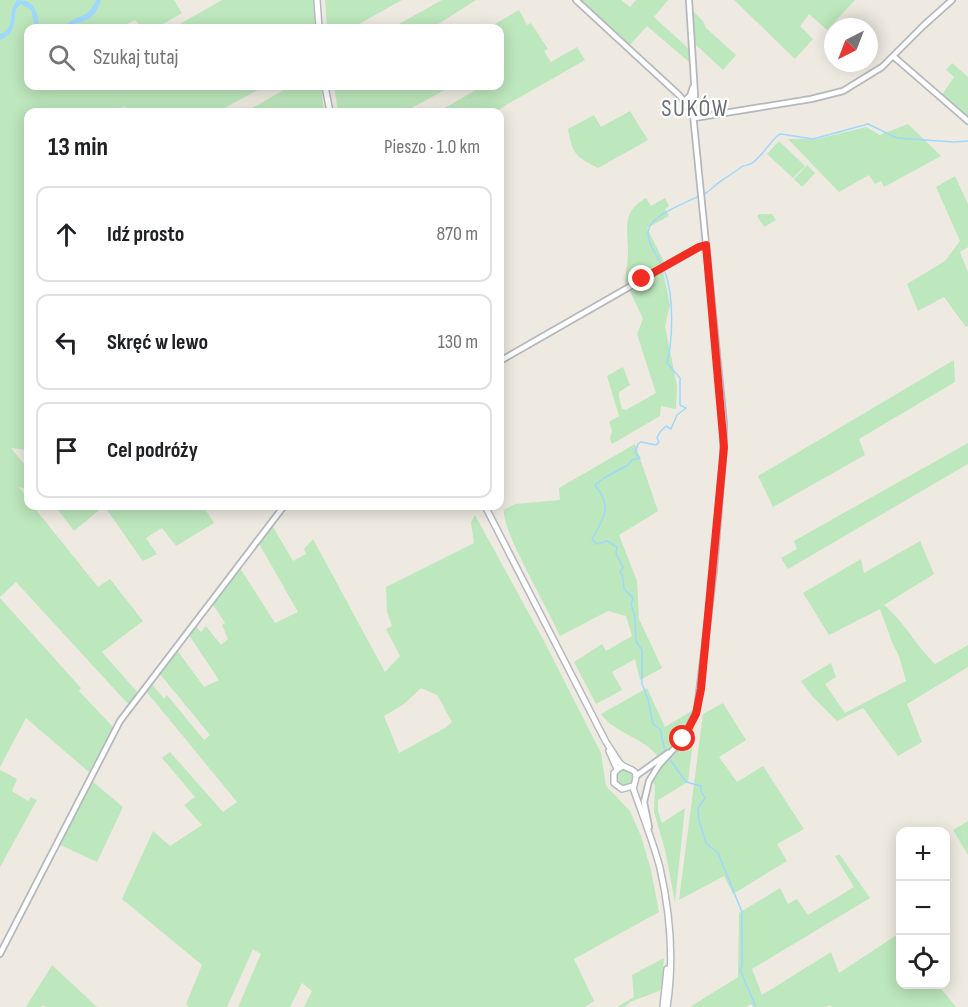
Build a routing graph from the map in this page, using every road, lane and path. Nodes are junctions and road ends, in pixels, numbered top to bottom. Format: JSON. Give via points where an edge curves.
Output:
{"nodes":[{"id":1,"x":317,"y":0,"type":"edge"},
{"id":2,"x":576,"y":0,"type":"edge"},
{"id":3,"x":689,"y":0,"type":"edge"},
{"id":4,"x":951,"y":0,"type":"edge"},
{"id":5,"x":319,"y":24,"type":"edge"},
{"id":6,"x":893,"y":56,"type":"junction"},
{"id":7,"x":693,"y":87,"type":"junction"},
{"id":8,"x":327,"y":90,"type":"edge"},
{"id":9,"x":684,"y":101,"type":"junction"},
{"id":10,"x":689,"y":106,"type":"junction"},
{"id":11,"x":329,"y":108,"type":"edge"},
{"id":12,"x":694,"y":118,"type":"junction"},
{"id":13,"x":968,"y":121,"type":"edge"},
{"id":14,"x":706,"y":245,"type":"junction"},
{"id":15,"x":504,"y":359,"type":"edge"},
{"id":16,"x":281,"y":510,"type":"edge"},
{"id":17,"x":485,"y":510,"type":"edge"},
{"id":18,"x":606,"y":742,"type":"junction"},
{"id":19,"x":667,"y":755,"type":"junction"},
{"id":20,"x":623,"y":766,"type":"junction"},
{"id":21,"x":616,"y":769,"type":"junction"},
{"id":22,"x":635,"y":773,"type":"junction"},
{"id":23,"x":633,"y":786,"type":"junction"},
{"id":24,"x":627,"y":789,"type":"junction"},
{"id":25,"x":642,"y":815,"type":"junction"},
{"id":26,"x":649,"y":832,"type":"junction"},
{"id":27,"x":0,"y":954,"type":"edge"},
{"id":28,"x":665,"y":1007,"type":"edge"}],
"edges":[{"from":1,"to":5,"type":"main road"},
{"from":2,"to":9,"type":"street"},
{"from":3,"to":7,"type":"street"},
{"from":4,"to":6,"type":"street"},
{"from":6,"to":12,"type":"street","via":[[874,73],[839,93]]},
{"from":6,"to":13,"type":"street"},
{"from":7,"to":9,"type":"street"},
{"from":7,"to":10,"type":"street","via":[[695,96]]},
{"from":8,"to":11,"type":"main road"},
{"from":9,"to":10,"type":"street"},
{"from":10,"to":12,"type":"street"},
{"from":12,"to":14,"type":"street"},
{"from":14,"to":15,"type":"street"},
{"from":14,"to":19,"type":"street","via":[[724,447],[700,695],[685,736]]},
{"from":16,"to":27,"type":"street","via":[[120,721]]},
{"from":17,"to":18,"type":"main road"},
{"from":18,"to":20,"type":"main road"},
{"from":18,"to":21,"type":"main road"},
{"from":19,"to":22,"type":"street"},
{"from":19,"to":26,"type":"street","via":[[652,774],[645,792]]},
{"from":20,"to":21,"type":"main road"},
{"from":20,"to":22,"type":"main road"},
{"from":21,"to":24,"type":"main road","via":[[614,783]]},
{"from":22,"to":23,"type":"main road"},
{"from":23,"to":24,"type":"main road"},
{"from":23,"to":25,"type":"main road"},
{"from":24,"to":25,"type":"main road"},
{"from":25,"to":26,"type":"main road"},
{"from":26,"to":28,"type":"main road","via":[[665,895],[670,975]]}]}
